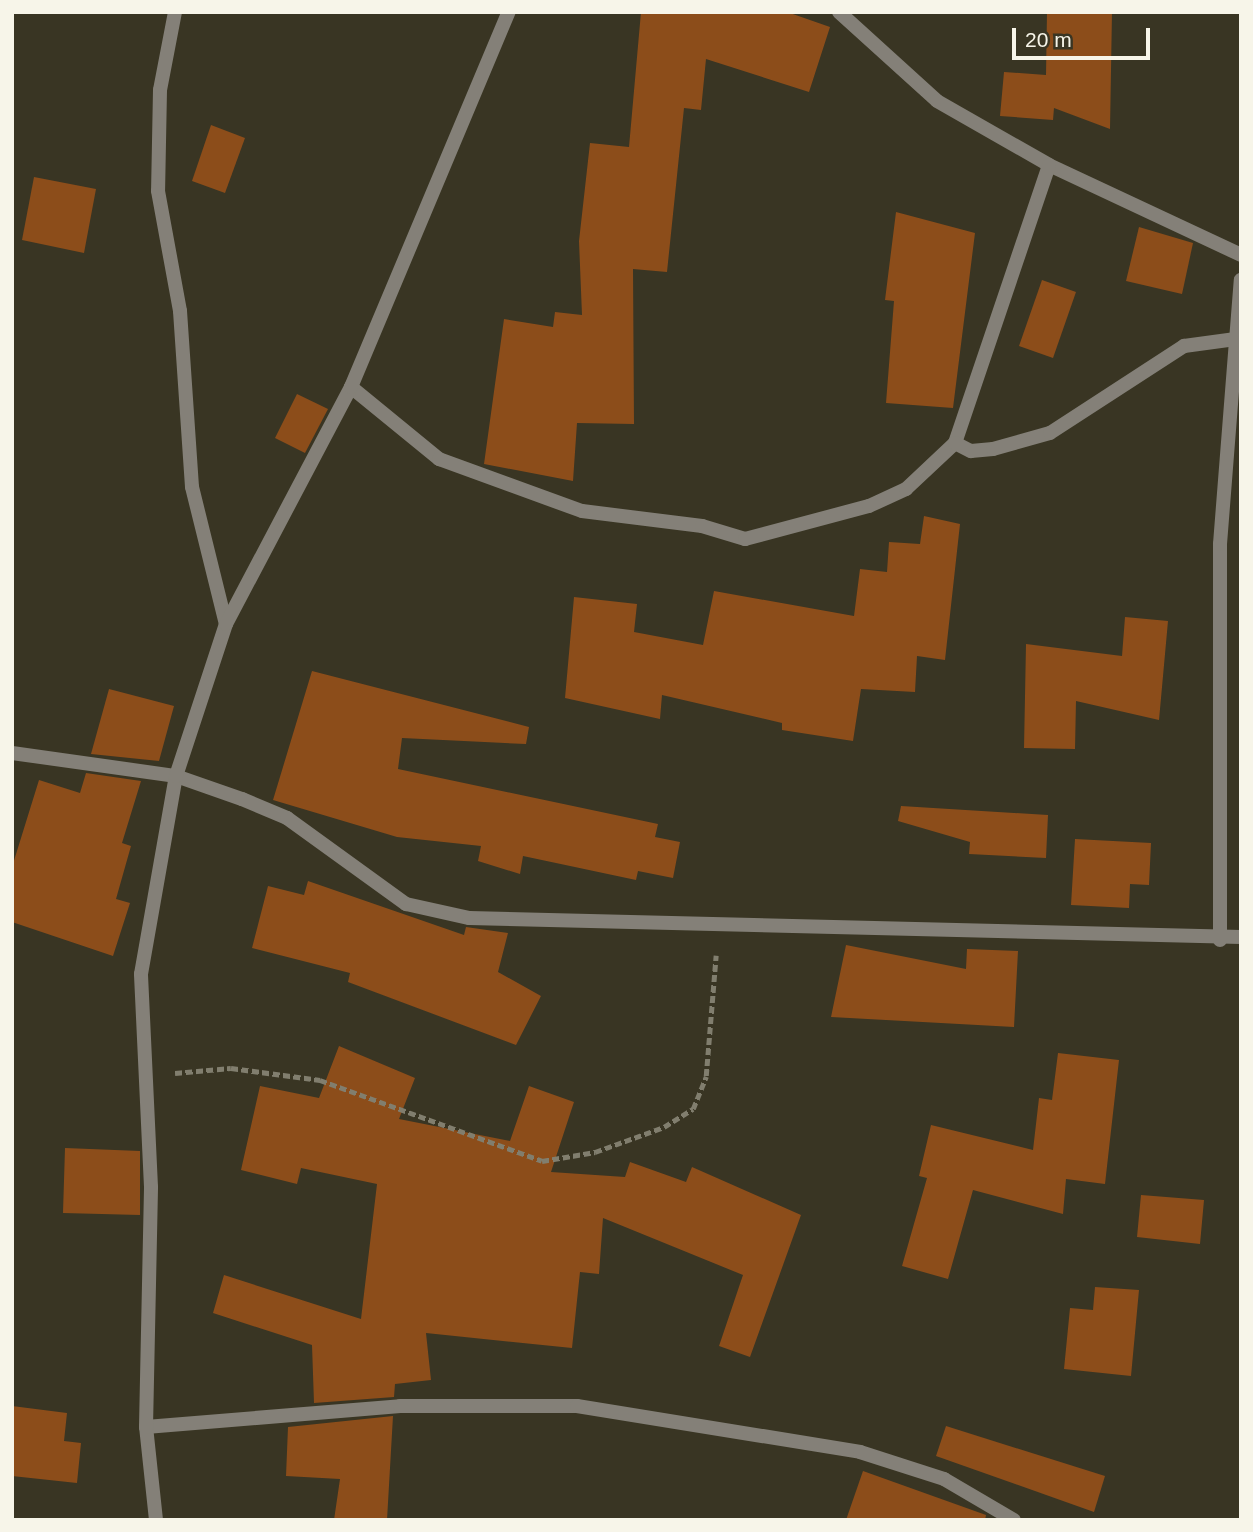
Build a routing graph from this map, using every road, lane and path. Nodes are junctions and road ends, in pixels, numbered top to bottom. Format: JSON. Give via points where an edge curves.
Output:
{"nodes":[{"id":1,"x":175,"y":12,"type":"edge"},
{"id":2,"x":509,"y":12,"type":"edge"},
{"id":3,"x":839,"y":12,"type":"edge"},
{"id":4,"x":1049,"y":165,"type":"junction"},
{"id":5,"x":1241,"y":255,"type":"edge"},
{"id":6,"x":1241,"y":280,"type":"edge"},
{"id":7,"x":1236,"y":339,"type":"junction"},
{"id":8,"x":351,"y":387,"type":"junction"},
{"id":9,"x":955,"y":443,"type":"junction"},
{"id":10,"x":226,"y":624,"type":"junction"},
{"id":11,"x":12,"y":753,"type":"edge"},
{"id":12,"x":176,"y":776,"type":"junction"},
{"id":13,"x":719,"y":919,"type":"junction"},
{"id":14,"x":1241,"y":937,"type":"edge"},
{"id":15,"x":1220,"y":940,"type":"junction"},
{"id":16,"x":149,"y":1076,"type":"junction"},
{"id":17,"x":146,"y":1427,"type":"junction"},
{"id":18,"x":156,"y":1520,"type":"edge"},
{"id":19,"x":1014,"y":1520,"type":"edge"}],
"edges":[{"from":1,"to":10,"type":"street","via":[[160,90],[158,191],[180,311],[192,487]]},
{"from":2,"to":8,"type":"street"},
{"from":3,"to":4,"type":"street","via":[[937,101]]},
{"from":4,"to":5,"type":"street"},
{"from":4,"to":9,"type":"street"},
{"from":6,"to":7,"type":"street"},
{"from":7,"to":9,"type":"street","via":[[1184,346],[1038,437],[971,451]]},
{"from":7,"to":15,"type":"street","via":[[1220,544]]},
{"from":8,"to":9,"type":"street","via":[[439,459],[582,511],[702,526],[745,539],[869,506],[906,489]]},
{"from":8,"to":10,"type":"street"},
{"from":10,"to":12,"type":"street"},
{"from":11,"to":12,"type":"street"},
{"from":12,"to":13,"type":"street","via":[[287,818],[390,895],[426,911],[527,924]]},
{"from":12,"to":16,"type":"street","via":[[141,974]]},
{"from":13,"to":15,"type":"street","via":[[862,923],[940,934]]},
{"from":13,"to":16,"type":"path","via":[[701,1094],[693,1109],[664,1127],[595,1152],[542,1161],[320,1080],[232,1068]]},
{"from":14,"to":15,"type":"street"},
{"from":16,"to":17,"type":"street"},
{"from":17,"to":18,"type":"street"},
{"from":17,"to":19,"type":"street","via":[[400,1406],[577,1406],[860,1452],[944,1479]]}]}
